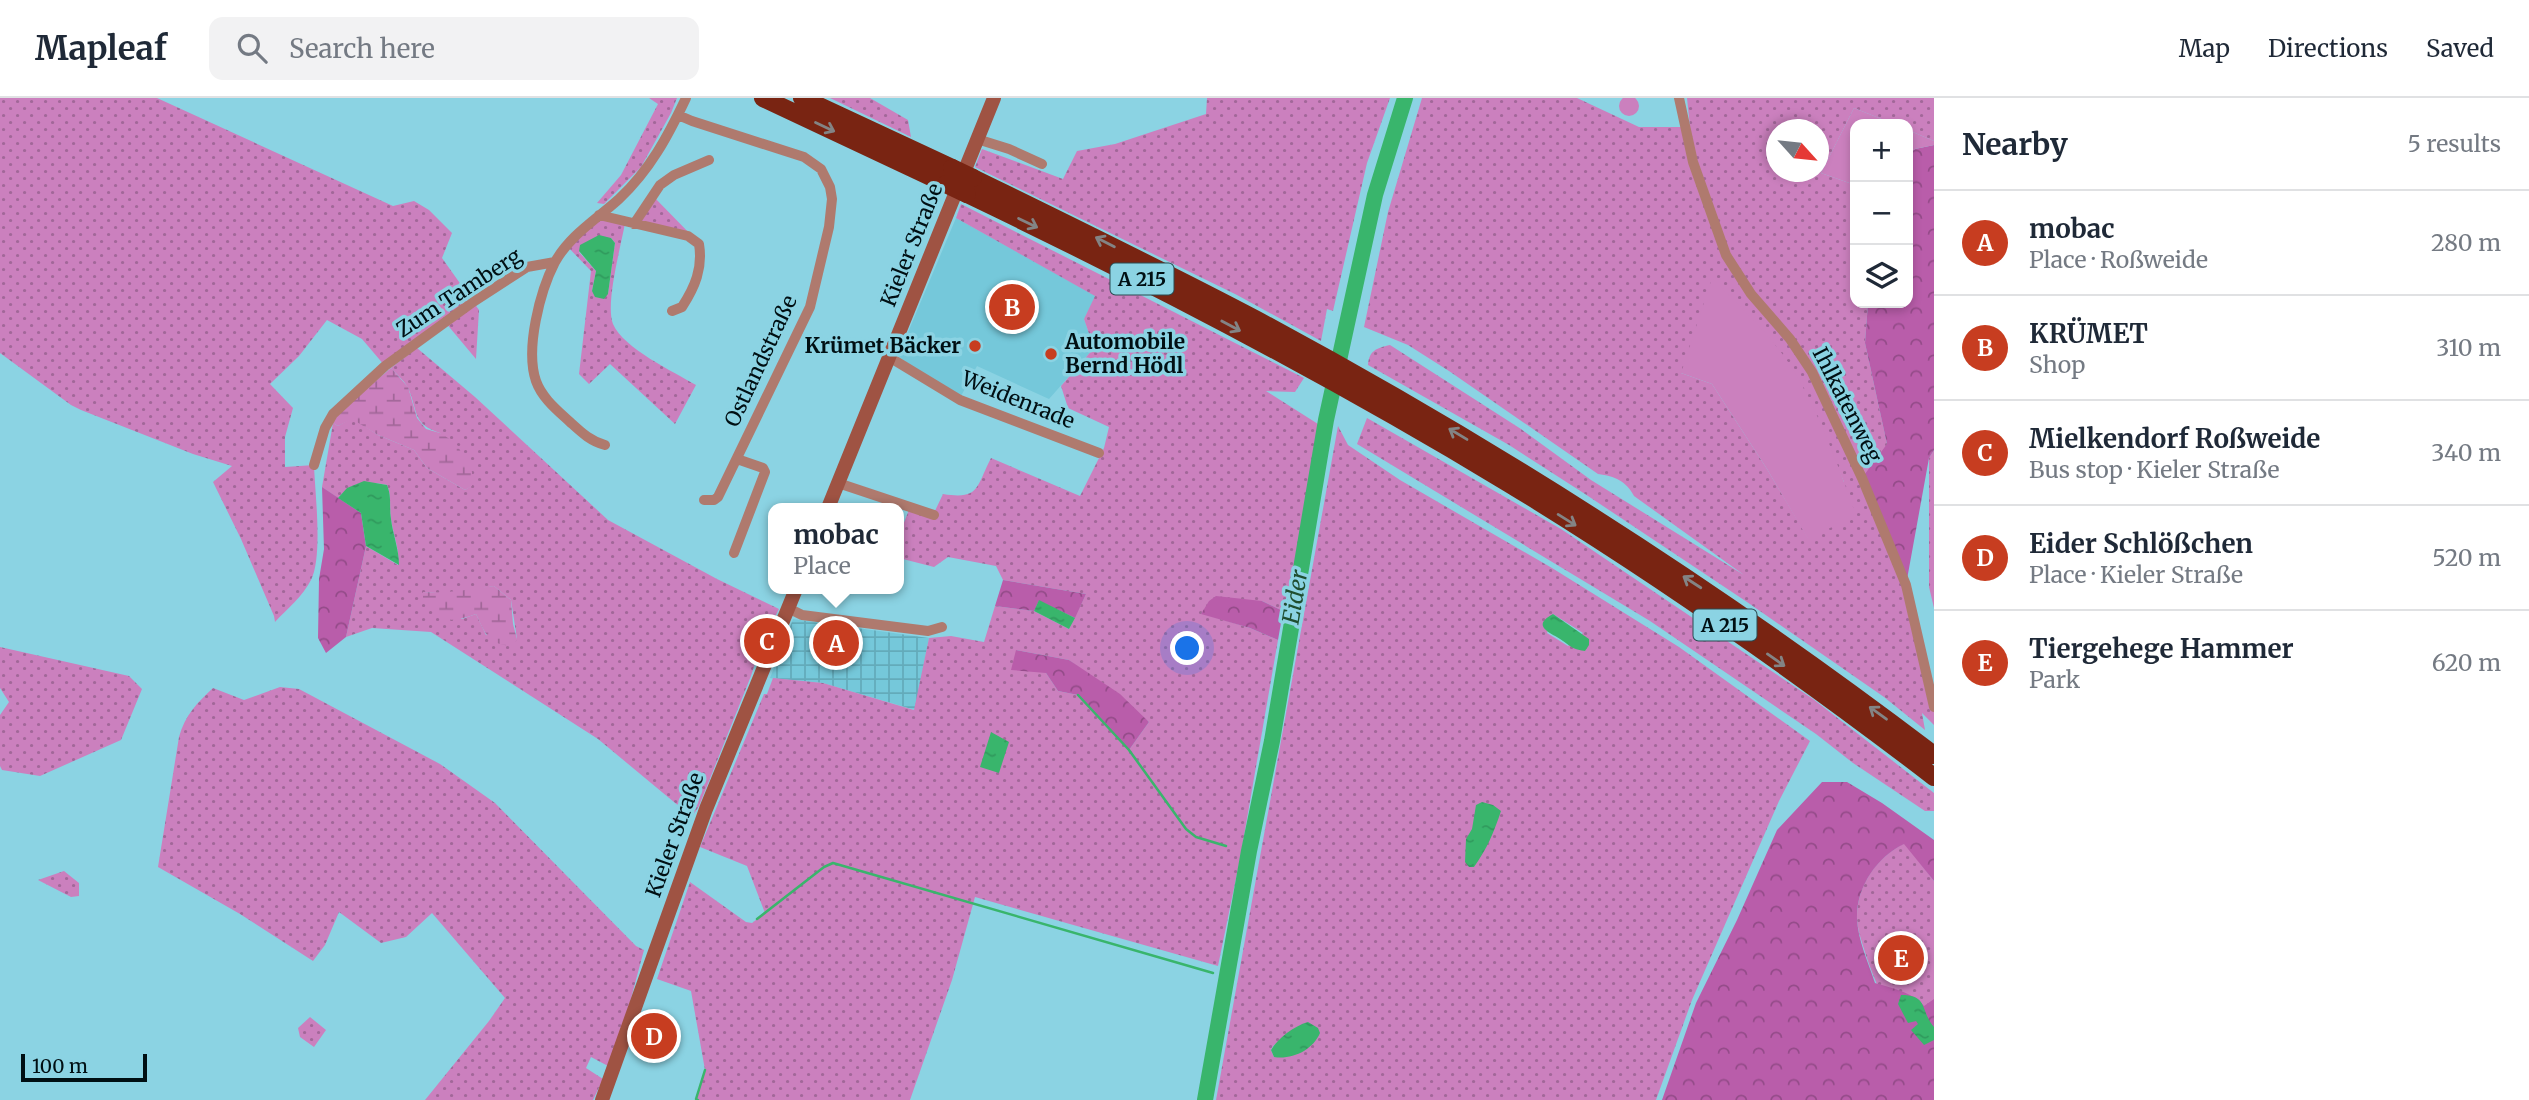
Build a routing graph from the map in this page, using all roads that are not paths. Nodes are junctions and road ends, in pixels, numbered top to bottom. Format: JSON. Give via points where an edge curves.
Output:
{"nodes":[{"id":1,"x":685,"y":98,"type":"edge"},
{"id":2,"x":763,"y":98,"type":"edge"},
{"id":3,"x":802,"y":98,"type":"edge"},
{"id":4,"x":994,"y":98,"type":"edge"},
{"id":5,"x":1679,"y":98,"type":"edge"},
{"id":6,"x":678,"y":115,"type":"junction"},
{"id":7,"x":977,"y":139,"type":"junction"},
{"id":8,"x":709,"y":160,"type":"dead end"},
{"id":9,"x":1042,"y":164,"type":"dead end"},
{"id":10,"x":949,"y":176,"type":"junction"},
{"id":11,"x":600,"y":215,"type":"junction"},
{"id":12,"x":634,"y":224,"type":"junction"},
{"id":13,"x":555,"y":262,"type":"junction"},
{"id":14,"x":672,"y":311,"type":"dead end"},
{"id":15,"x":889,"y":357,"type":"junction"},
{"id":16,"x":1357,"y":386,"type":"junction"},
{"id":17,"x":605,"y":445,"type":"dead end"},
{"id":18,"x":1099,"y":453,"type":"dead end"},
{"id":19,"x":737,"y":458,"type":"junction"},
{"id":20,"x":314,"y":465,"type":"dead end"},
{"id":21,"x":838,"y":483,"type":"junction"},
{"id":22,"x":704,"y":500,"type":"dead end"},
{"id":23,"x":830,"y":503,"type":"edge"},
{"id":24,"x":896,"y":503,"type":"edge"},
{"id":25,"x":904,"y":506,"type":"edge"},
{"id":26,"x":934,"y":516,"type":"dead end"},
{"id":27,"x":734,"y":553,"type":"dead end"},
{"id":28,"x":794,"y":594,"type":"edge"},
{"id":29,"x":788,"y":608,"type":"junction"},
{"id":30,"x":942,"y":627,"type":"dead end"},
{"id":31,"x":1934,"y":707,"type":"edge"},
{"id":32,"x":1933,"y":755,"type":"edge"},
{"id":33,"x":1934,"y":776,"type":"edge"},
{"id":34,"x":602,"y":1100,"type":"edge"}],
"edges":[{"from":1,"to":6,"type":"street","name":"Zum Tamberg"},
{"from":2,"to":10,"type":"highway","number":"A 215","one_way":true},
{"from":3,"to":10,"type":"highway","number":"A 215"},
{"from":4,"to":7,"type":"street","name":"Kieler Straße"},
{"from":5,"to":31,"type":"street","name":"Ihlkatenweg","via":[[1693,163],[1726,255],[1812,372],[1862,478],[1906,585]]},
{"from":6,"to":11,"type":"street","name":"Zum Tamberg","via":[[643,174]]},
{"from":6,"to":19,"type":"street","name":"Ostlandstraße","via":[[804,157],[821,169],[830,187],[829,227],[810,307]]},
{"from":7,"to":9,"type":"street"},
{"from":7,"to":15,"type":"street","name":"Kieler Straße"},
{"from":8,"to":12,"type":"street","via":[[660,185]]},
{"from":10,"to":16,"type":"highway","number":"A 215","bridge":true},
{"from":11,"to":12,"type":"street"},
{"from":11,"to":13,"type":"street","name":"Zum Tamberg","via":[[566,245]]},
{"from":12,"to":14,"type":"street","via":[[688,236],[699,244],[700,266],[691,294],[682,307]]},
{"from":13,"to":17,"type":"street","via":[[544,286],[537,321],[536,380],[555,408],[585,435]]},
{"from":13,"to":20,"type":"street","name":"Zum Tamberg","via":[[527,267],[385,366],[333,414]]},
{"from":15,"to":18,"type":"street","name":"Weidenrade","via":[[960,400]]},
{"from":15,"to":21,"type":"street","name":"Kieler Straße"},
{"from":32,"to":16,"type":"highway","number":"A 215","one_way":true,"via":[[1659,560],[1517,469]]},
{"from":16,"to":33,"type":"highway","number":"A 215","one_way":true,"via":[[1640,567]]},
{"from":19,"to":22,"type":"street","name":"Ostlandstraße","via":[[718,497]]},
{"from":19,"to":27,"type":"street","via":[[765,472]]},
{"from":21,"to":23,"type":"street","name":"Kieler Straße"},
{"from":21,"to":24,"type":"street"},
{"from":25,"to":26,"type":"street"},
{"from":28,"to":29,"type":"street","name":"Kieler Straße"},
{"from":29,"to":30,"type":"street","via":[[802,615],[928,631]]},
{"from":29,"to":34,"type":"street","name":"Kieler Straße","via":[[706,809]]}]}
